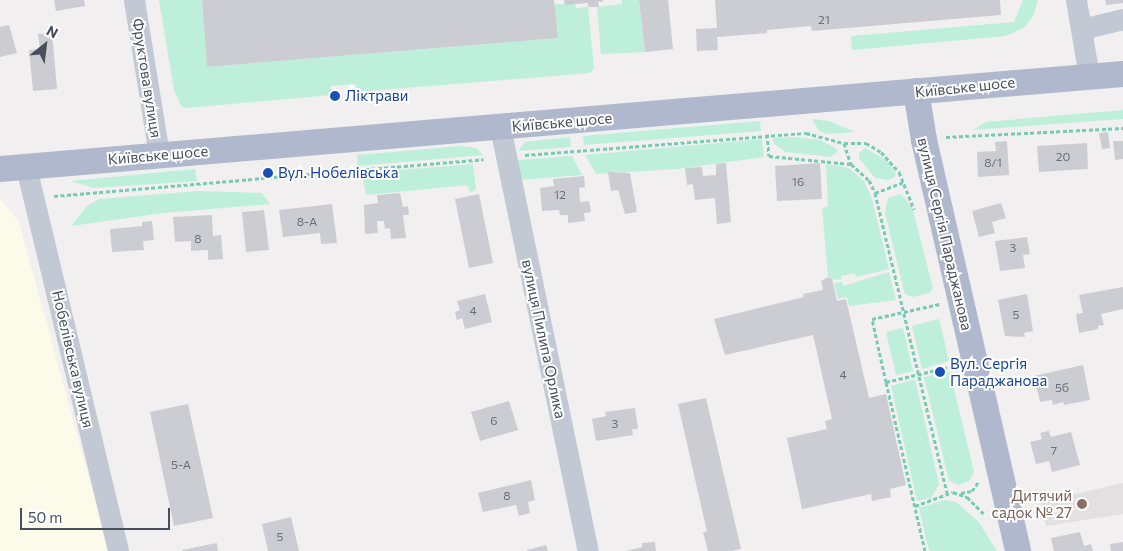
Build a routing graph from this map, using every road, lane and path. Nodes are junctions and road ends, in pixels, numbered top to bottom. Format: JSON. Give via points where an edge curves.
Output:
{"nodes":[{"id":1,"x":134,"y":0,"type":"edge"},
{"id":2,"x":1076,"y":0,"type":"edge"},
{"id":3,"x":1123,"y":19,"type":"edge"},
{"id":4,"x":1082,"y":29,"type":"junction"},
{"id":5,"x":1123,"y":74,"type":"edge"},
{"id":6,"x":1089,"y":76,"type":"junction"},
{"id":7,"x":916,"y":91,"type":"junction"},
{"id":8,"x":500,"y":127,"type":"junction"},
{"id":9,"x":1123,"y":128,"type":"edge"},
{"id":10,"x":768,"y":134,"type":"junction"},
{"id":11,"x":941,"y":137,"type":"dead end"},
{"id":12,"x":844,"y":143,"type":"junction"},
{"id":13,"x":872,"y":146,"type":"dead end"},
{"id":14,"x":159,"y":155,"type":"junction"},
{"id":15,"x":517,"y":156,"type":"dead end"},
{"id":16,"x":483,"y":159,"type":"dead end"},
{"id":17,"x":851,"y":164,"type":"junction"},
{"id":18,"x":26,"y":167,"type":"junction"},
{"id":19,"x":0,"y":169,"type":"edge"},
{"id":20,"x":904,"y":182,"type":"dead end"},
{"id":21,"x":875,"y":192,"type":"junction"},
{"id":22,"x":33,"y":198,"type":"junction"},
{"id":23,"x":938,"y":304,"type":"dead end"},
{"id":24,"x":904,"y":312,"type":"junction"},
{"id":25,"x":953,"y":366,"type":"dead end"},
{"id":26,"x":918,"y":374,"type":"junction"},
{"id":27,"x":886,"y":382,"type":"junction"},
{"id":28,"x":980,"y":478,"type":"dead end"},
{"id":29,"x":947,"y":492,"type":"junction"},
{"id":30,"x":960,"y":494,"type":"junction"},
{"id":31,"x":915,"y":506,"type":"junction"},
{"id":32,"x":987,"y":518,"type":"dead end"},
{"id":33,"x":118,"y":551,"type":"edge"},
{"id":34,"x":588,"y":551,"type":"edge"},
{"id":35,"x":925,"y":551,"type":"edge"},
{"id":36,"x":1018,"y":551,"type":"edge"}],
"edges":[{"from":1,"to":14,"type":"street","name":"Фруктова вулиця"},
{"from":2,"to":4,"type":"street"},
{"from":3,"to":4,"type":"street"},
{"from":4,"to":6,"type":"street"},
{"from":5,"to":6,"type":"main road","name":"Київське шосе"},
{"from":6,"to":7,"type":"main road","name":"Київське шосе"},
{"from":7,"to":8,"type":"main road","name":"Київське шосе"},
{"from":7,"to":36,"type":"main road","name":"вулиця Сергія Параджанова","via":[[926,150]]},
{"from":8,"to":14,"type":"main road","name":"Київське шосе"},
{"from":8,"to":34,"type":"street","name":"вулиця Пилипа Орлика"},
{"from":9,"to":11,"type":"path"},
{"from":10,"to":12,"type":"path","via":[[806,133]]},
{"from":10,"to":15,"type":"path"},
{"from":10,"to":17,"type":"path","via":[[769,156]]},
{"from":12,"to":13,"type":"path","via":[[859,141]]},
{"from":12,"to":17,"type":"path"},
{"from":14,"to":18,"type":"main road","name":"Київське шосе"},
{"from":16,"to":22,"type":"path"},
{"from":17,"to":21,"type":"path","via":[[869,180]]},
{"from":18,"to":19,"type":"main road","name":"Київське шосе"},
{"from":18,"to":22,"type":"street","name":"Нобелівська вулиця"},
{"from":20,"to":21,"type":"path"},
{"from":21,"to":24,"type":"path"},
{"from":22,"to":33,"type":"street","name":"Нобелівська вулиця"},
{"from":23,"to":24,"type":"path"},
{"from":24,"to":26,"type":"path"},
{"from":24,"to":27,"type":"path","via":[[872,320]]},
{"from":25,"to":26,"type":"path"},
{"from":26,"to":27,"type":"path"},
{"from":26,"to":29,"type":"path"},
{"from":27,"to":31,"type":"path"},
{"from":28,"to":30,"type":"path","via":[[972,491]]},
{"from":29,"to":30,"type":"path"},
{"from":29,"to":31,"type":"path"},
{"from":30,"to":32,"type":"path"},
{"from":31,"to":35,"type":"path"}]}
